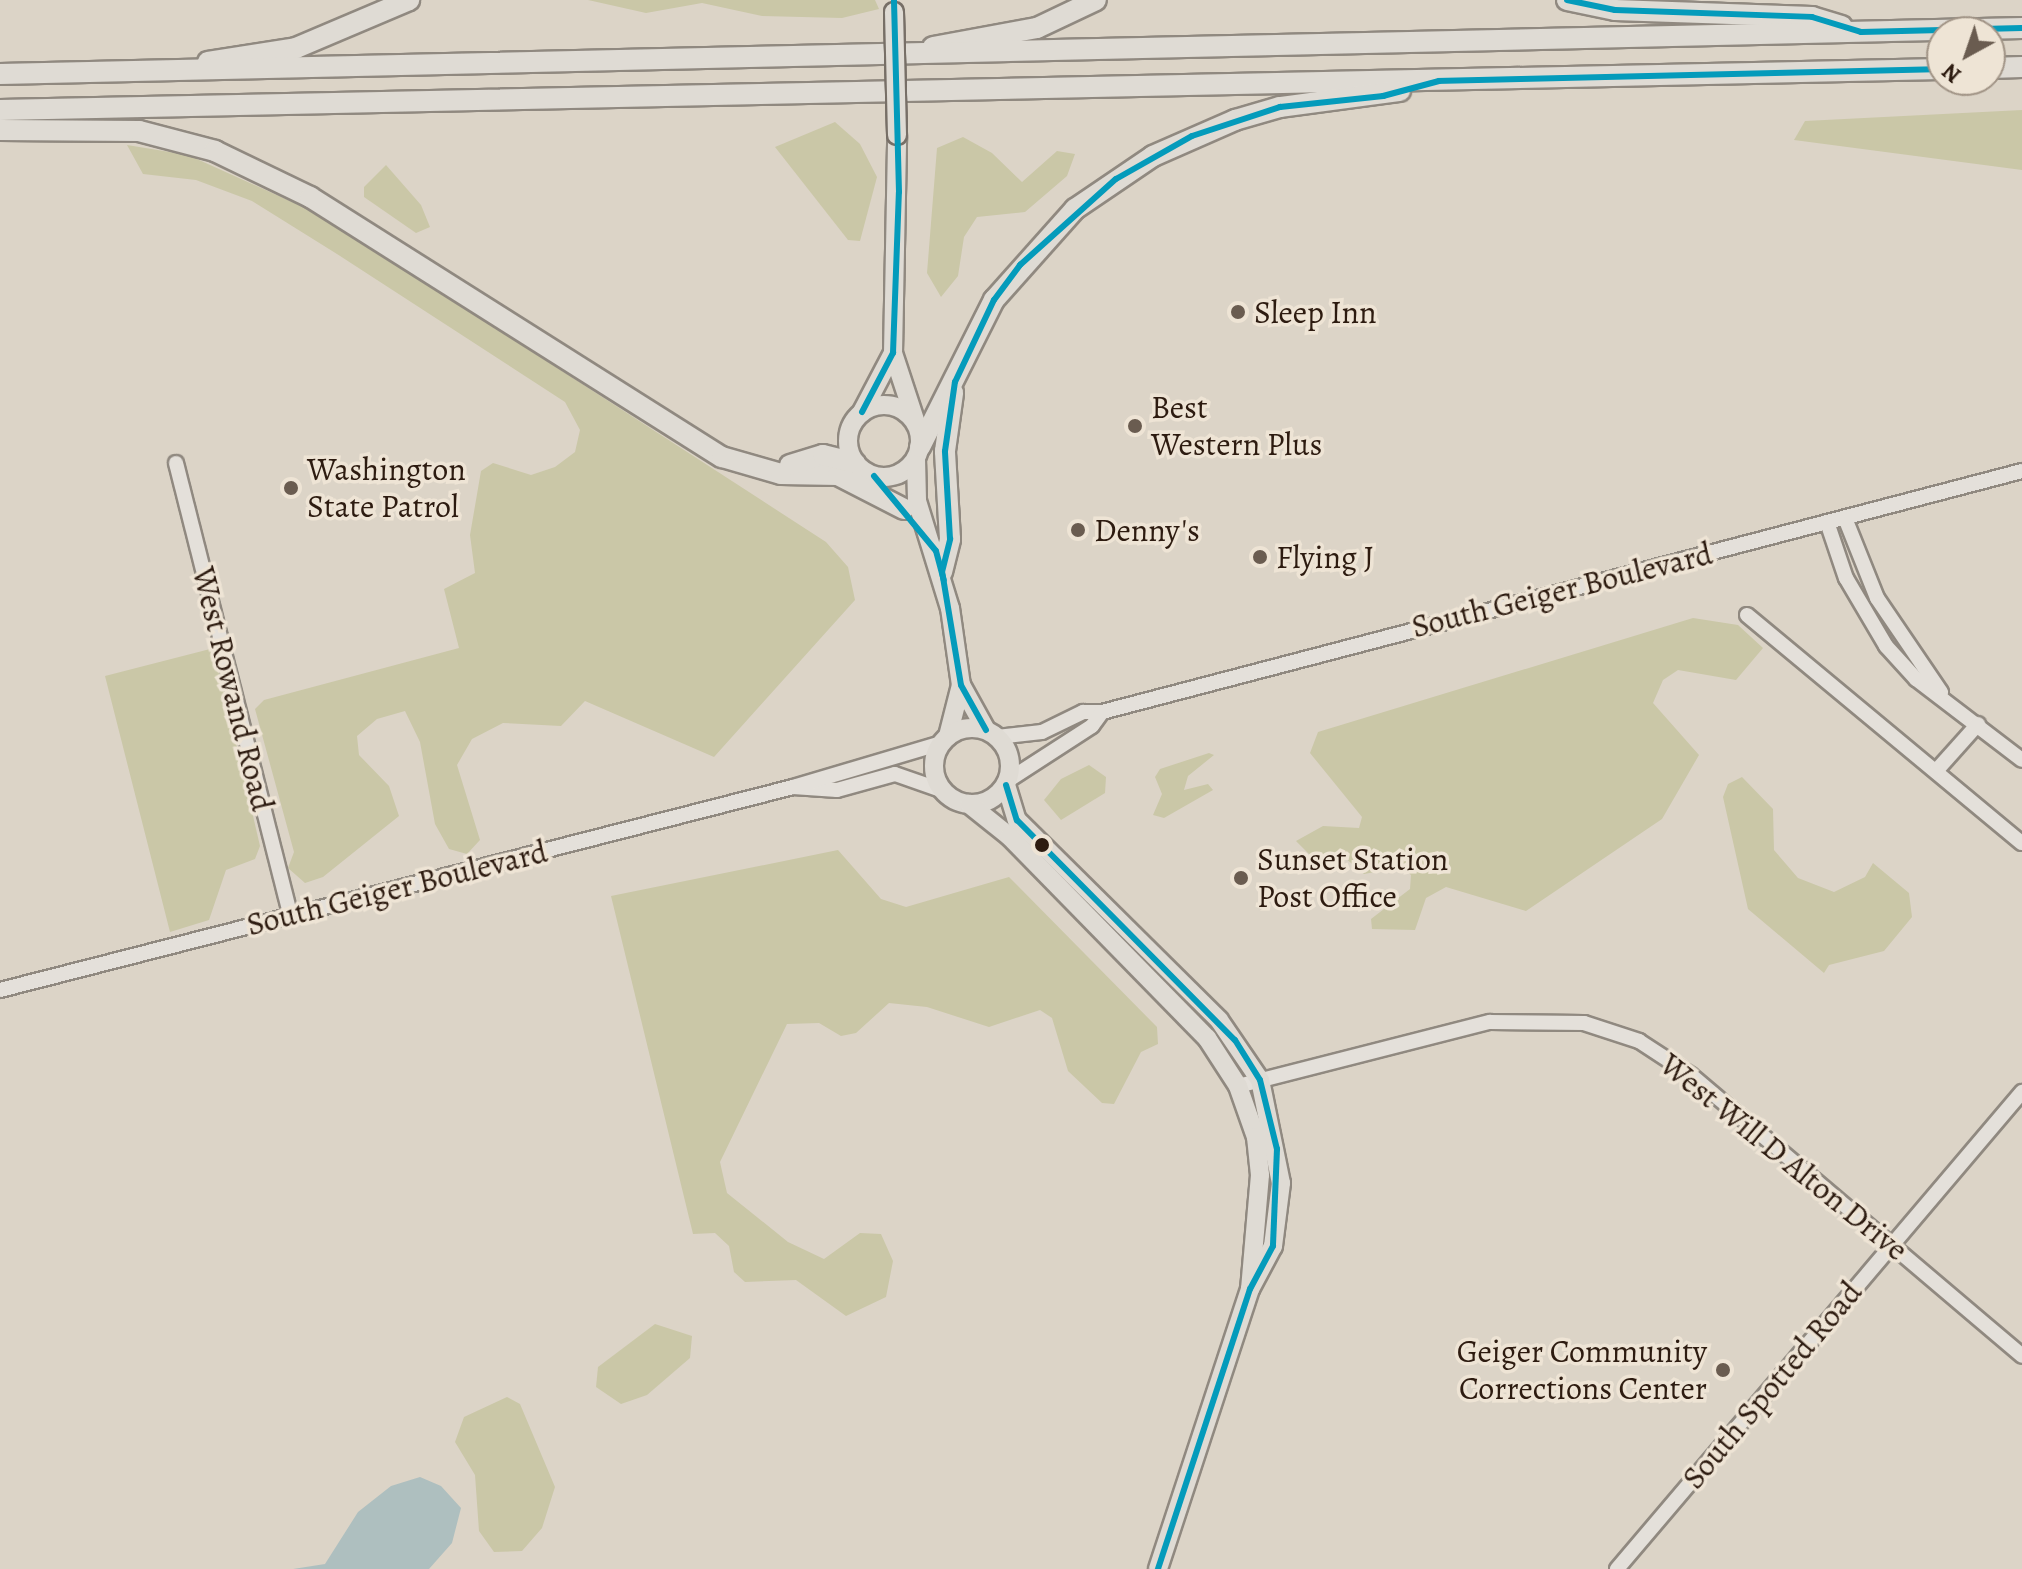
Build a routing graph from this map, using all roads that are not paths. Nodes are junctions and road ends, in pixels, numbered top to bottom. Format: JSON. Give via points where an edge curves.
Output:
{"nodes":[{"id":1,"x":409,"y":0,"type":"edge"},
{"id":2,"x":1096,"y":0,"type":"edge"},
{"id":3,"x":1567,"y":0,"type":"edge"},
{"id":4,"x":894,"y":6,"type":"edge"},
{"id":5,"x":2022,"y":28,"type":"edge"},
{"id":6,"x":1861,"y":32,"type":"junction"},
{"id":7,"x":912,"y":55,"type":"junction"},
{"id":8,"x":1926,"y":69,"type":"edge"},
{"id":9,"x":157,"y":72,"type":"junction"},
{"id":10,"x":0,"y":74,"type":"edge"},
{"id":11,"x":1439,"y":81,"type":"junction"},
{"id":12,"x":0,"y":110,"type":"edge"},
{"id":13,"x":0,"y":130,"type":"edge"},
{"id":14,"x":893,"y":353,"type":"junction"},
{"id":15,"x":960,"y":362,"type":"junction"},
{"id":16,"x":862,"y":412,"type":"junction"},
{"id":17,"x":916,"y":423,"type":"junction"},
{"id":18,"x":918,"y":453,"type":"junction"},
{"id":19,"x":176,"y":463,"type":"dead end"},
{"id":20,"x":855,"y":463,"type":"junction"},
{"id":21,"x":763,"y":469,"type":"junction"},
{"id":22,"x":2022,"y":471,"type":"edge"},
{"id":23,"x":874,"y":476,"type":"junction"},
{"id":24,"x":904,"y":509,"type":"junction"},
{"id":25,"x":1845,"y":518,"type":"junction"},
{"id":26,"x":1827,"y":522,"type":"junction"},
{"id":27,"x":939,"y":562,"type":"junction"},
{"id":28,"x":1747,"y":615,"type":"dead end"},
{"id":29,"x":961,"y":685,"type":"junction"},
{"id":30,"x":1941,"y":692,"type":"junction"},
{"id":31,"x":1102,"y":712,"type":"junction"},
{"id":32,"x":1978,"y":724,"type":"junction"},
{"id":33,"x":992,"y":734,"type":"junction"},
{"id":34,"x":945,"y":740,"type":"junction"},
{"id":35,"x":2022,"y":760,"type":"edge"},
{"id":36,"x":1936,"y":771,"type":"junction"},
{"id":37,"x":1006,"y":783,"type":"junction"},
{"id":38,"x":793,"y":787,"type":"junction"},
{"id":39,"x":944,"y":791,"type":"junction"},
{"id":40,"x":969,"y":804,"type":"junction"},
{"id":41,"x":2022,"y":843,"type":"edge"},
{"id":42,"x":290,"y":915,"type":"junction"},
{"id":43,"x":0,"y":990,"type":"edge"},
{"id":44,"x":1260,"y":1080,"type":"junction"},
{"id":45,"x":1238,"y":1086,"type":"junction"},
{"id":46,"x":2020,"y":1097,"type":"edge"},
{"id":47,"x":1892,"y":1244,"type":"junction"},
{"id":48,"x":1250,"y":1289,"type":"junction"},
{"id":49,"x":2022,"y":1356,"type":"edge"},
{"id":50,"x":1158,"y":1569,"type":"edge"},
{"id":51,"x":1617,"y":1569,"type":"edge"}],
"edges":[{"from":1,"to":9,"type":"highway","via":[[296,48]]},
{"from":2,"to":7,"type":"highway","via":[[1037,28],[947,41]]},
{"from":3,"to":6,"type":"highway","via":[[1615,10],[1812,17]]},
{"from":4,"to":14,"type":"main road","bridge":true},
{"from":5,"to":6,"type":"highway"},
{"from":6,"to":7,"type":"highway"},
{"from":7,"to":9,"type":"highway"},
{"from":8,"to":11,"type":"highway"},
{"from":9,"to":10,"type":"highway"},
{"from":11,"to":12,"type":"highway"},
{"from":11,"to":15,"type":"highway","via":[[1383,96],[1280,107],[1153,156],[1075,209],[1040,243],[994,300]]},
{"from":13,"to":21,"type":"highway","via":[[139,131],[256,168],[648,414],[722,457]]},
{"from":14,"to":16,"type":"main road"},
{"from":14,"to":17,"type":"main road"},
{"from":15,"to":18,"type":"highway"},
{"from":15,"to":27,"type":"highway","via":[[947,425],[950,539]]},
{"from":16,"to":17,"type":"main road","via":[[897,407]]},
{"from":16,"to":20,"type":"main road","via":[[847,442]]},
{"from":17,"to":18,"type":"main road"},
{"from":18,"to":23,"type":"main road","via":[[898,475]]},
{"from":18,"to":27,"type":"main road","via":[[917,501]]},
{"from":19,"to":42,"type":"street","name":"West Rowand Road"},
{"from":20,"to":21,"type":"highway","via":[[823,455]]},
{"from":20,"to":23,"type":"main road"},
{"from":21,"to":24,"type":"highway","via":[[838,475]]},
{"from":22,"to":25,"type":"street","name":"South Geiger Boulevard"},
{"from":23,"to":24,"type":"main road"},
{"from":24,"to":27,"type":"main road"},
{"from":25,"to":26,"type":"street","name":"South Geiger Boulevard"},
{"from":25,"to":30,"type":"street","via":[[1877,598]]},
{"from":26,"to":30,"type":"street","via":[[1846,578],[1871,624],[1916,679]]},
{"from":26,"to":31,"type":"street","name":"South Geiger Boulevard"},
{"from":27,"to":29,"type":"main road"},
{"from":28,"to":36,"type":"street"},
{"from":29,"to":33,"type":"main road"},
{"from":29,"to":34,"type":"main road"},
{"from":30,"to":32,"type":"street"},
{"from":31,"to":33,"type":"street","name":"South Geiger Boulevard","via":[[1083,712],[1042,732]]},
{"from":31,"to":37,"type":"street","name":"South Geiger Boulevard","via":[[1092,726]]},
{"from":32,"to":35,"type":"street"},
{"from":32,"to":36,"type":"street"},
{"from":33,"to":34,"type":"main road"},
{"from":33,"to":37,"type":"main road","via":[[1009,758]]},
{"from":34,"to":38,"type":"street","name":"South Geiger Boulevard"},
{"from":34,"to":39,"type":"main road","via":[[934,771]]},
{"from":36,"to":41,"type":"street"},
{"from":37,"to":40,"type":"main road","via":[[992,799]]},
{"from":37,"to":44,"type":"main road","via":[[1017,820],[1219,1020]]},
{"from":38,"to":39,"type":"street","name":"South Geiger Boulevard","via":[[837,790],[895,774]]},
{"from":38,"to":42,"type":"street","name":"South Geiger Boulevard"},
{"from":39,"to":40,"type":"main road"},
{"from":40,"to":45,"type":"main road","via":[[1179,1006]]},
{"from":42,"to":43,"type":"street","name":"South Geiger Boulevard"},
{"from":44,"to":45,"type":"street","name":"West Will D Alton Drive"},
{"from":44,"to":47,"type":"street","name":"West Will D Alton Drive","via":[[1490,1022],[1584,1023],[1639,1041],[1691,1075]]},
{"from":44,"to":48,"type":"main road","via":[[1281,1183],[1273,1246]]},
{"from":45,"to":48,"type":"main road","via":[[1256,1137],[1260,1175]]},
{"from":46,"to":47,"type":"street","name":"South Spotted Road"},
{"from":47,"to":49,"type":"street","name":"West Will D Alton Drive"},
{"from":47,"to":51,"type":"street","name":"South Spotted Road"},
{"from":48,"to":50,"type":"main road"}]}
